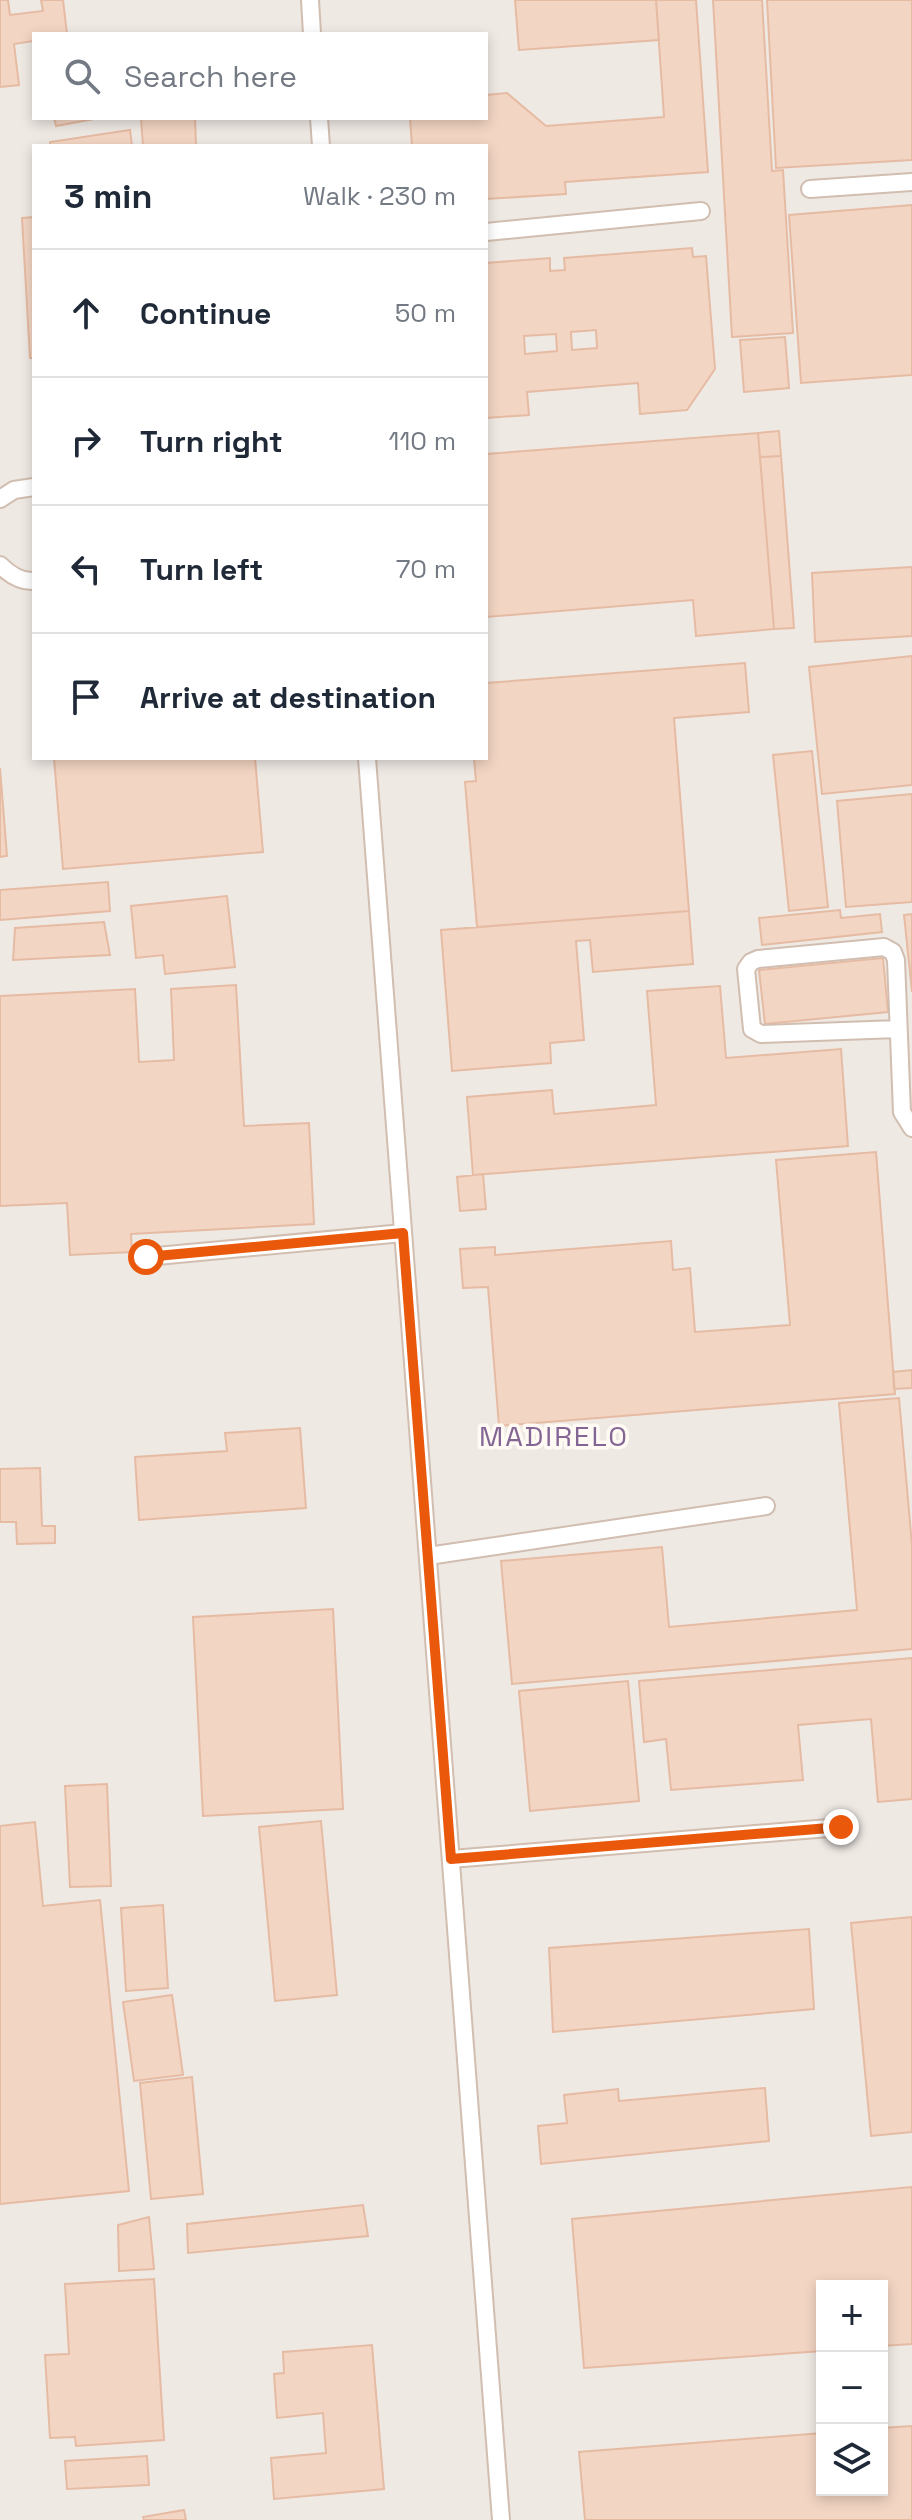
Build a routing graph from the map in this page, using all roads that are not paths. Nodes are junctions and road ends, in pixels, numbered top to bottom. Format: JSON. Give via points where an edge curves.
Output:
{"nodes":[{"id":1,"x":310,"y":0,"type":"edge"},
{"id":2,"x":312,"y":32,"type":"edge"},
{"id":3,"x":319,"y":120,"type":"edge"},
{"id":4,"x":321,"y":144,"type":"edge"},
{"id":5,"x":912,"y":182,"type":"edge"},
{"id":6,"x":810,"y":189,"type":"dead end"},
{"id":7,"x":701,"y":211,"type":"dead end"},
{"id":8,"x":488,"y":232,"type":"edge"},
{"id":9,"x":32,"y":487,"type":"edge"},
{"id":10,"x":0,"y":499,"type":"edge"},
{"id":11,"x":0,"y":565,"type":"edge"},
{"id":12,"x":32,"y":581,"type":"edge"},
{"id":13,"x":367,"y":760,"type":"edge"},
{"id":14,"x":898,"y":1029,"type":"junction"},
{"id":15,"x":912,"y":1128,"type":"edge"},
{"id":16,"x":403,"y":1233,"type":"junction"},
{"id":17,"x":146,"y":1257,"type":"dead end"},
{"id":18,"x":766,"y":1506,"type":"dead end"},
{"id":19,"x":428,"y":1556,"type":"junction"},
{"id":20,"x":841,"y":1827,"type":"dead end"},
{"id":21,"x":451,"y":1859,"type":"junction"},
{"id":22,"x":501,"y":2520,"type":"edge"}],
"edges":[{"from":1,"to":2,"type":"lane"},
{"from":3,"to":4,"type":"lane"},
{"from":5,"to":6,"type":"lane"},
{"from":7,"to":8,"type":"lane"},
{"from":9,"to":10,"type":"lane"},
{"from":11,"to":12,"type":"lane"},
{"from":13,"to":16,"type":"lane"},
{"from":14,"to":14,"type":"lane","via":[[896,960],[884,947],[758,959],[746,969],[752,1029],[761,1034]]},
{"from":14,"to":15,"type":"lane","via":[[902,1112]]},
{"from":16,"to":17,"type":"lane"},
{"from":16,"to":19,"type":"lane"},
{"from":18,"to":19,"type":"lane"},
{"from":19,"to":21,"type":"lane"},
{"from":20,"to":21,"type":"lane"},
{"from":21,"to":22,"type":"lane"}]}
